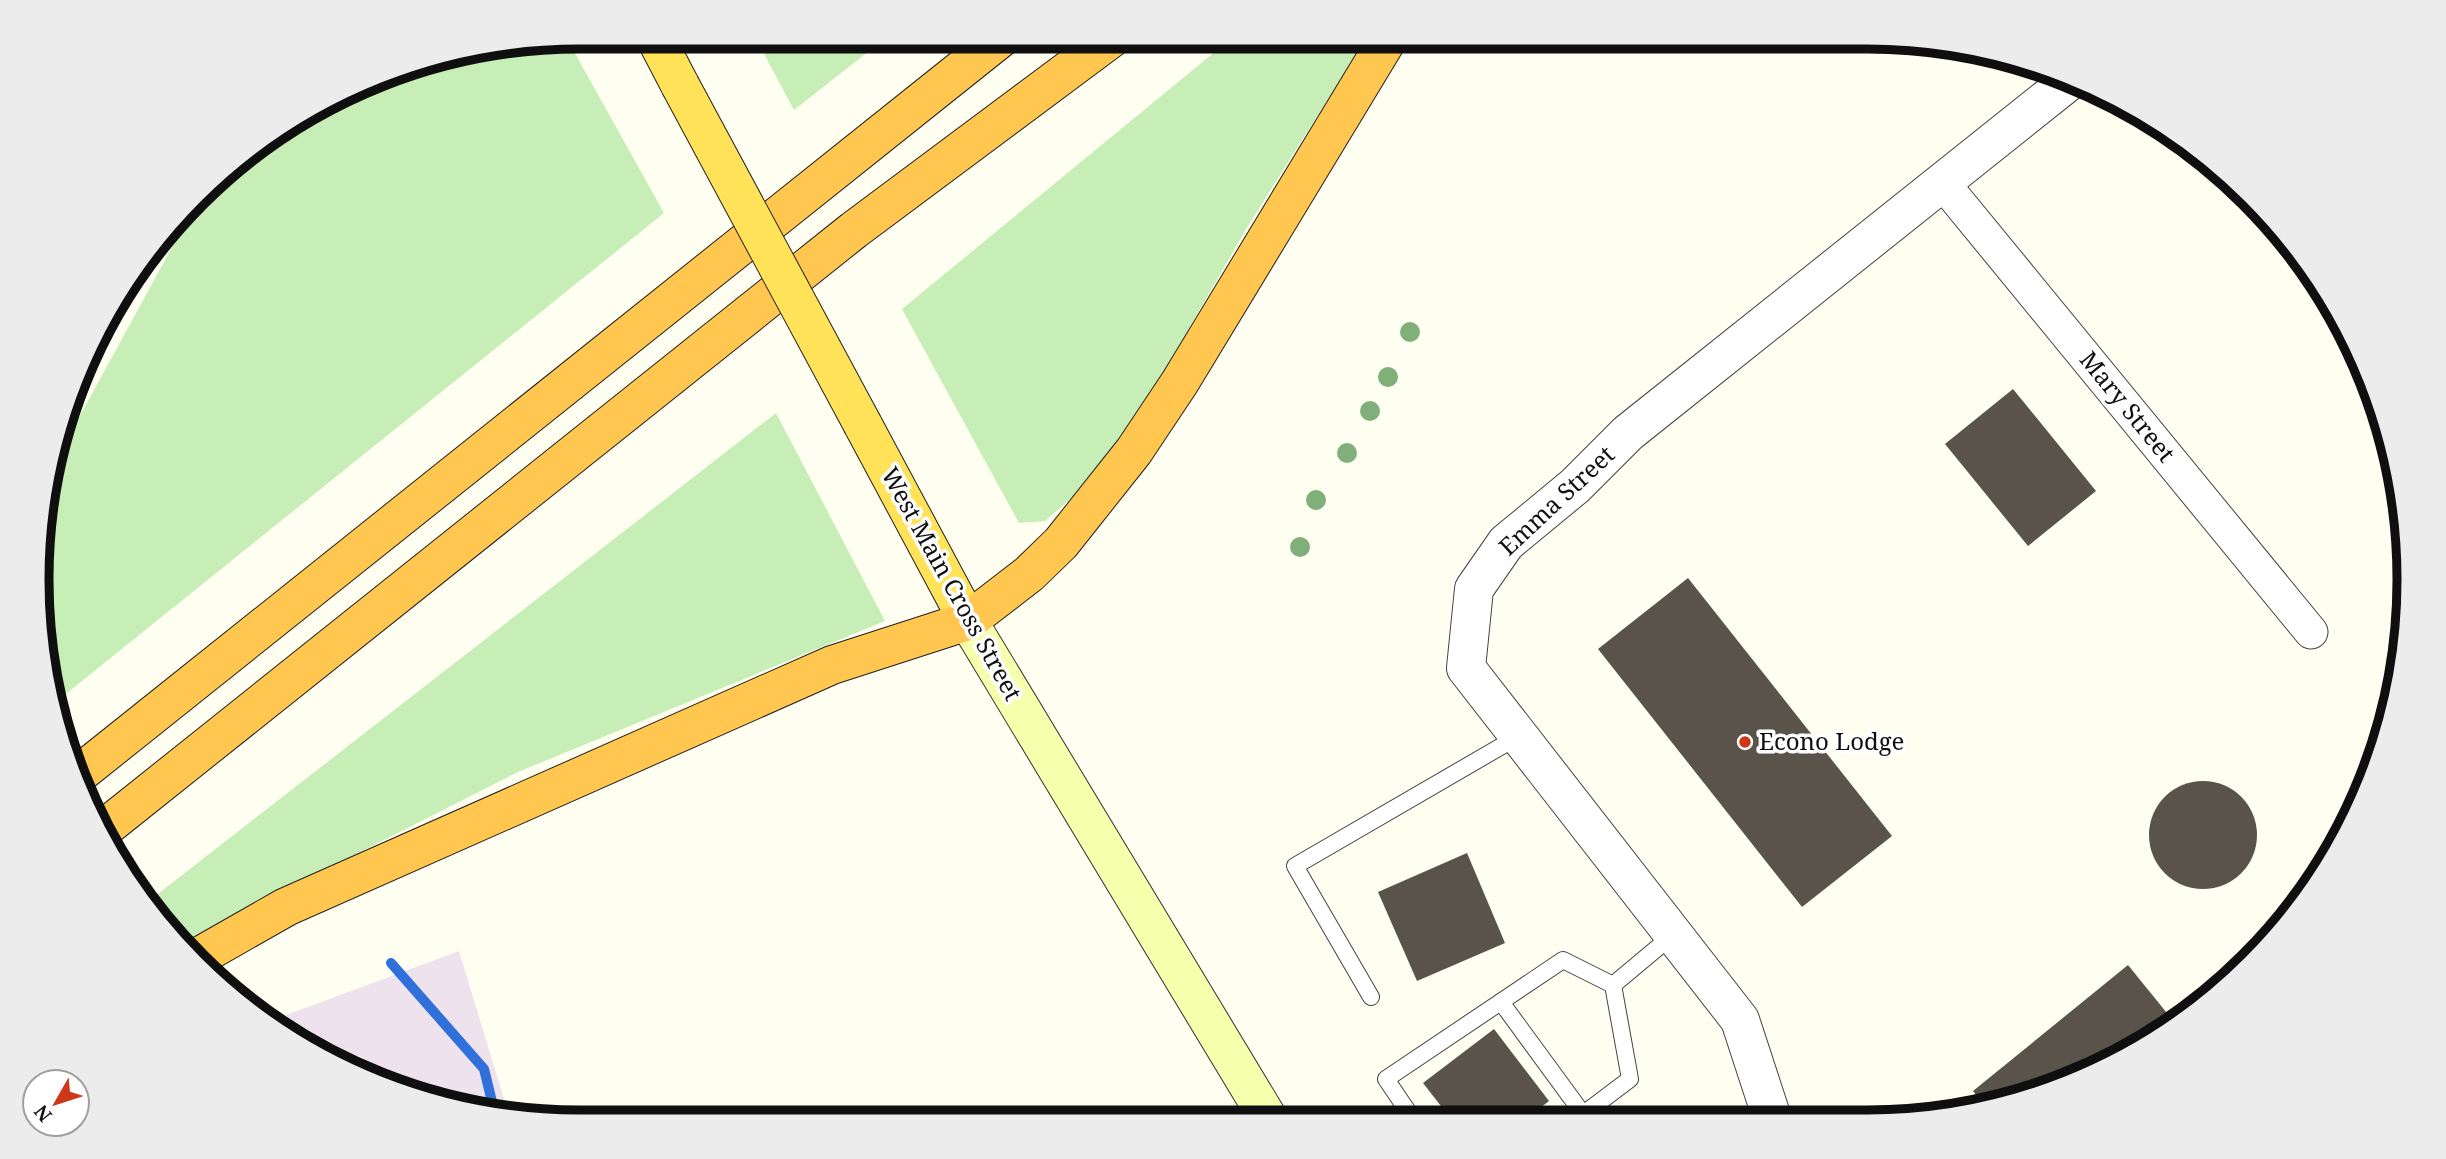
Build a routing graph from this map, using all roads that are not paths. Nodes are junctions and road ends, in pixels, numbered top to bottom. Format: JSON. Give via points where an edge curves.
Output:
{"nodes":[{"id":1,"x":660,"y":49,"type":"edge"},
{"id":2,"x":987,"y":49,"type":"edge"},
{"id":3,"x":1098,"y":49,"type":"edge"},
{"id":4,"x":1382,"y":49,"type":"edge"},
{"id":5,"x":2063,"y":86,"type":"edge"},
{"id":6,"x":1942,"y":182,"type":"junction"},
{"id":7,"x":968,"y":621,"type":"junction"},
{"id":8,"x":2311,"y":632,"type":"dead end"},
{"id":9,"x":1519,"y":736,"type":"junction"},
{"id":10,"x":84,"y":770,"type":"edge"},
{"id":11,"x":109,"y":824,"type":"edge"},
{"id":12,"x":1674,"y":934,"type":"junction"},
{"id":13,"x":203,"y":954,"type":"edge"},
{"id":14,"x":1613,"y":985,"type":"junction"},
{"id":15,"x":1371,"y":997,"type":"dead end"},
{"id":16,"x":1501,"y":1002,"type":"junction"},
{"id":17,"x":1263,"y":1110,"type":"edge"},
{"id":18,"x":1407,"y":1110,"type":"edge"},
{"id":19,"x":1575,"y":1110,"type":"edge"},
{"id":20,"x":1589,"y":1110,"type":"edge"},
{"id":21,"x":1769,"y":1110,"type":"edge"}],
"edges":[{"from":1,"to":7,"type":"highway","name":"West Main Cross Street","bridge":true},
{"from":2,"to":10,"type":"highway"},
{"from":3,"to":11,"type":"highway","via":[[854,230]]},
{"from":4,"to":7,"type":"highway","via":[[1134,451],[1061,543]]},
{"from":5,"to":6,"type":"street","name":"Emma Street"},
{"from":6,"to":8,"type":"street","name":"Mary Street"},
{"from":6,"to":9,"type":"street","name":"Emma Street","via":[[1628,433],[1575,486],[1506,543],[1474,589],[1465,668]]},
{"from":7,"to":13,"type":"highway","via":[[832,665],[286,907]]},
{"from":7,"to":17,"type":"main road","name":"West Main Cross Street"},
{"from":9,"to":12,"type":"street","name":"Emma Street"},
{"from":9,"to":15,"type":"lane","via":[[1295,866]]},
{"from":12,"to":14,"type":"lane"},
{"from":12,"to":21,"type":"street","name":"Emma Street","via":[[1740,1020]]},
{"from":14,"to":16,"type":"lane","via":[[1563,961]]},
{"from":14,"to":20,"type":"lane","via":[[1630,1079]]},
{"from":16,"to":18,"type":"lane","via":[[1386,1079]]},
{"from":16,"to":19,"type":"lane"}]}
